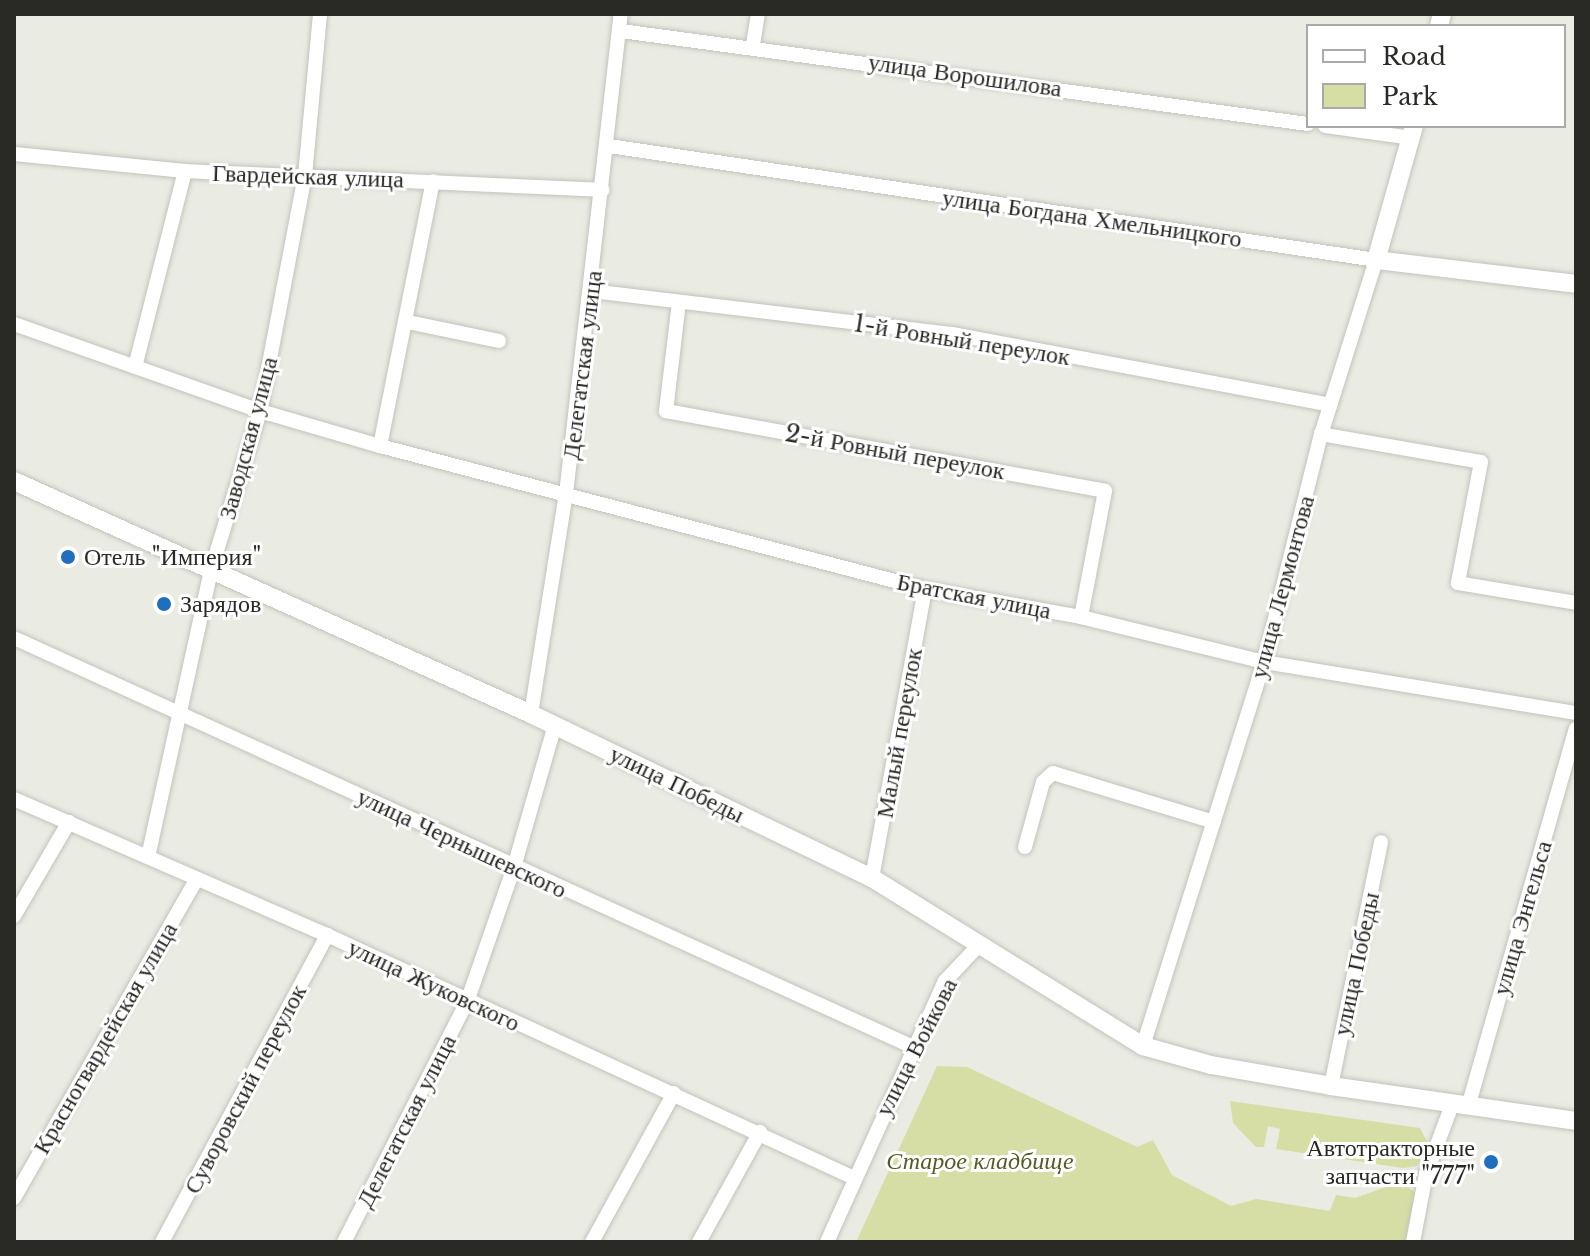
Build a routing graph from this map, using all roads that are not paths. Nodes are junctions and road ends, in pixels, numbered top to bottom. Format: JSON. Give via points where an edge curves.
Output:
{"nodes":[{"id":1,"x":320,"y":14,"type":"edge"},
{"id":2,"x":621,"y":14,"type":"edge"},
{"id":3,"x":758,"y":14,"type":"edge"},
{"id":4,"x":621,"y":31,"type":"junction"},
{"id":5,"x":753,"y":45,"type":"junction"},
{"id":6,"x":1306,"y":124,"type":"edge"},
{"id":7,"x":1354,"y":128,"type":"edge"},
{"id":8,"x":1412,"y":132,"type":"edge"},
{"id":9,"x":609,"y":146,"type":"junction"},
{"id":10,"x":14,"y":154,"type":"edge"},
{"id":11,"x":185,"y":171,"type":"junction"},
{"id":12,"x":305,"y":176,"type":"junction"},
{"id":13,"x":433,"y":181,"type":"junction"},
{"id":14,"x":603,"y":190,"type":"junction"},
{"id":15,"x":1376,"y":260,"type":"junction"},
{"id":16,"x":1576,"y":284,"type":"edge"},
{"id":17,"x":591,"y":291,"type":"junction"},
{"id":18,"x":679,"y":302,"type":"junction"},
{"id":19,"x":408,"y":322,"type":"junction"},
{"id":20,"x":14,"y":324,"type":"edge"},
{"id":21,"x":499,"y":341,"type":"dead end"},
{"id":22,"x":135,"y":367,"type":"junction"},
{"id":23,"x":1330,"y":405,"type":"junction"},
{"id":24,"x":260,"y":411,"type":"junction"},
{"id":25,"x":1321,"y":434,"type":"junction"},
{"id":26,"x":380,"y":446,"type":"junction"},
{"id":27,"x":14,"y":481,"type":"edge"},
{"id":28,"x":566,"y":494,"type":"junction"},
{"id":29,"x":211,"y":570,"type":"junction"},
{"id":30,"x":925,"y":589,"type":"junction"},
{"id":31,"x":1576,"y":603,"type":"edge"},
{"id":32,"x":1081,"y":617,"type":"junction"},
{"id":33,"x":14,"y":638,"type":"edge"},
{"id":34,"x":1264,"y":662,"type":"junction"},
{"id":35,"x":180,"y":713,"type":"junction"},
{"id":36,"x":1576,"y":713,"type":"edge"},
{"id":37,"x":531,"y":714,"type":"junction"},
{"id":38,"x":555,"y":725,"type":"junction"},
{"id":39,"x":1576,"y":729,"type":"edge"},
{"id":40,"x":14,"y":799,"type":"edge"},
{"id":41,"x":69,"y":822,"type":"junction"},
{"id":42,"x":1214,"y":822,"type":"junction"},
{"id":43,"x":1381,"y":842,"type":"dead end"},
{"id":44,"x":1025,"y":847,"type":"dead end"},
{"id":45,"x":148,"y":857,"type":"junction"},
{"id":46,"x":514,"y":867,"type":"junction"},
{"id":47,"x":872,"y":878,"type":"junction"},
{"id":48,"x":197,"y":879,"type":"junction"},
{"id":49,"x":14,"y":916,"type":"edge"},
{"id":50,"x":327,"y":935,"type":"junction"},
{"id":51,"x":977,"y":947,"type":"junction"},
{"id":52,"x":467,"y":1002,"type":"junction"},
{"id":53,"x":911,"y":1046,"type":"junction"},
{"id":54,"x":1143,"y":1046,"type":"junction"},
{"id":55,"x":1331,"y":1086,"type":"junction"},
{"id":56,"x":674,"y":1093,"type":"junction"},
{"id":57,"x":1460,"y":1106,"type":"junction"},
{"id":58,"x":1576,"y":1121,"type":"edge"},
{"id":59,"x":760,"y":1132,"type":"junction"},
{"id":60,"x":852,"y":1177,"type":"junction"},
{"id":61,"x":14,"y":1198,"type":"edge"},
{"id":62,"x":162,"y":1242,"type":"edge"},
{"id":63,"x":344,"y":1242,"type":"edge"},
{"id":64,"x":592,"y":1242,"type":"edge"},
{"id":65,"x":699,"y":1242,"type":"edge"},
{"id":66,"x":827,"y":1242,"type":"edge"},
{"id":67,"x":1413,"y":1242,"type":"edge"}],
"edges":[{"from":1,"to":12,"type":"street","name":"Заводская улица"},
{"from":2,"to":4,"type":"street","name":"Делегатская улица"},
{"from":3,"to":5,"type":"street"},
{"from":4,"to":5,"type":"street","name":"улица Ворошилова"},
{"from":4,"to":9,"type":"street","name":"Делегатская улица"},
{"from":5,"to":6,"type":"street","name":"улица Ворошилова"},
{"from":7,"to":8,"type":"street"},
{"from":8,"to":15,"type":"street","name":"улица Лермонтова"},
{"from":9,"to":14,"type":"street","name":"Делегатская улица"},
{"from":9,"to":15,"type":"street","name":"улица Богдана Хмельницкого"},
{"from":10,"to":11,"type":"street","name":"Гвардейская улица"},
{"from":11,"to":12,"type":"street","name":"Гвардейская улица"},
{"from":11,"to":22,"type":"street"},
{"from":12,"to":13,"type":"street","name":"Гвардейская улица"},
{"from":12,"to":24,"type":"street","name":"Заводская улица"},
{"from":13,"to":14,"type":"street","name":"Гвардейская улица"},
{"from":13,"to":19,"type":"street"},
{"from":14,"to":17,"type":"street","name":"Делегатская улица"},
{"from":15,"to":16,"type":"street","name":"улица Богдана Хмельницкого"},
{"from":15,"to":23,"type":"street","name":"улица Лермонтова"},
{"from":17,"to":18,"type":"street","name":"1-й Ровный переулок"},
{"from":17,"to":28,"type":"street","name":"Делегатская улица"},
{"from":18,"to":23,"type":"street","name":"1-й Ровный переулок","via":[[952,334]]},
{"from":18,"to":32,"type":"street","name":"2-й Ровный переулок","via":[[666,411],[1105,491]]},
{"from":19,"to":21,"type":"street"},
{"from":19,"to":26,"type":"street"},
{"from":20,"to":22,"type":"street","name":"Братская улица"},
{"from":22,"to":24,"type":"street","name":"Братская улица"},
{"from":23,"to":25,"type":"street","name":"улица Лермонтова"},
{"from":24,"to":26,"type":"street","name":"Братская улица"},
{"from":24,"to":29,"type":"street","name":"Заводская улица"},
{"from":25,"to":31,"type":"street","via":[[1481,462],[1458,583]]},
{"from":25,"to":34,"type":"street","name":"улица Лермонтова"},
{"from":26,"to":28,"type":"street","name":"Братская улица"},
{"from":27,"to":29,"type":"street","name":"улица Победы"},
{"from":28,"to":30,"type":"street","name":"Братская улица"},
{"from":28,"to":37,"type":"street","name":"Делегатская улица"},
{"from":29,"to":35,"type":"street","name":"Заводская улица"},
{"from":29,"to":37,"type":"street","name":"улица Победы"},
{"from":30,"to":32,"type":"street","name":"Братская улица"},
{"from":30,"to":47,"type":"street","name":"Малый переулок"},
{"from":32,"to":34,"type":"street","name":"Братская улица"},
{"from":33,"to":35,"type":"street","name":"улица Чернышевского"},
{"from":34,"to":36,"type":"street","name":"Братская улица"},
{"from":34,"to":42,"type":"street","name":"улица Лермонтова"},
{"from":35,"to":45,"type":"street","name":"Заводская улица"},
{"from":35,"to":46,"type":"street","name":"улица Чернышевского"},
{"from":37,"to":38,"type":"street","name":"улица Победы"},
{"from":38,"to":46,"type":"street","name":"Делегатская улица"},
{"from":38,"to":47,"type":"street","name":"улица Победы"},
{"from":39,"to":57,"type":"street","name":"улица Энгельса"},
{"from":40,"to":41,"type":"street","name":"улица Жуковского"},
{"from":41,"to":45,"type":"street","name":"улица Жуковского"},
{"from":41,"to":49,"type":"street"},
{"from":42,"to":44,"type":"street","via":[[1053,773],[1043,782]]},
{"from":42,"to":54,"type":"street","name":"улица Лермонтова"},
{"from":43,"to":55,"type":"street","name":"улица Победы"},
{"from":45,"to":48,"type":"street","name":"улица Жуковского"},
{"from":46,"to":52,"type":"street","name":"Делегатская улица"},
{"from":46,"to":53,"type":"street","name":"улица Чернышевского"},
{"from":47,"to":51,"type":"street","name":"улица Победы"},
{"from":48,"to":50,"type":"street","name":"улица Жуковского"},
{"from":48,"to":61,"type":"street","name":"Красногвардейская улица"},
{"from":50,"to":52,"type":"street","name":"улица Жуковского"},
{"from":50,"to":62,"type":"street","name":"Суворовский переулок"},
{"from":51,"to":53,"type":"street","name":"улица Войкова","via":[[945,981]]},
{"from":51,"to":54,"type":"street","name":"улица Победы"},
{"from":52,"to":56,"type":"street","name":"улица Жуковского"},
{"from":52,"to":63,"type":"street","name":"Делегатская улица"},
{"from":53,"to":60,"type":"street","name":"улица Войкова"},
{"from":54,"to":55,"type":"street","name":"улица Победы","via":[[1211,1065]]},
{"from":55,"to":57,"type":"street","name":"улица Победы"},
{"from":56,"to":59,"type":"street","name":"улица Жуковского"},
{"from":56,"to":64,"type":"street"},
{"from":57,"to":58,"type":"street","name":"улица Победы"},
{"from":57,"to":67,"type":"street","name":"улица Энгельса","via":[[1426,1174]]},
{"from":59,"to":60,"type":"street","name":"улица Жуковского"},
{"from":59,"to":65,"type":"street"},
{"from":60,"to":66,"type":"street","name":"улица Войкова"}]}
